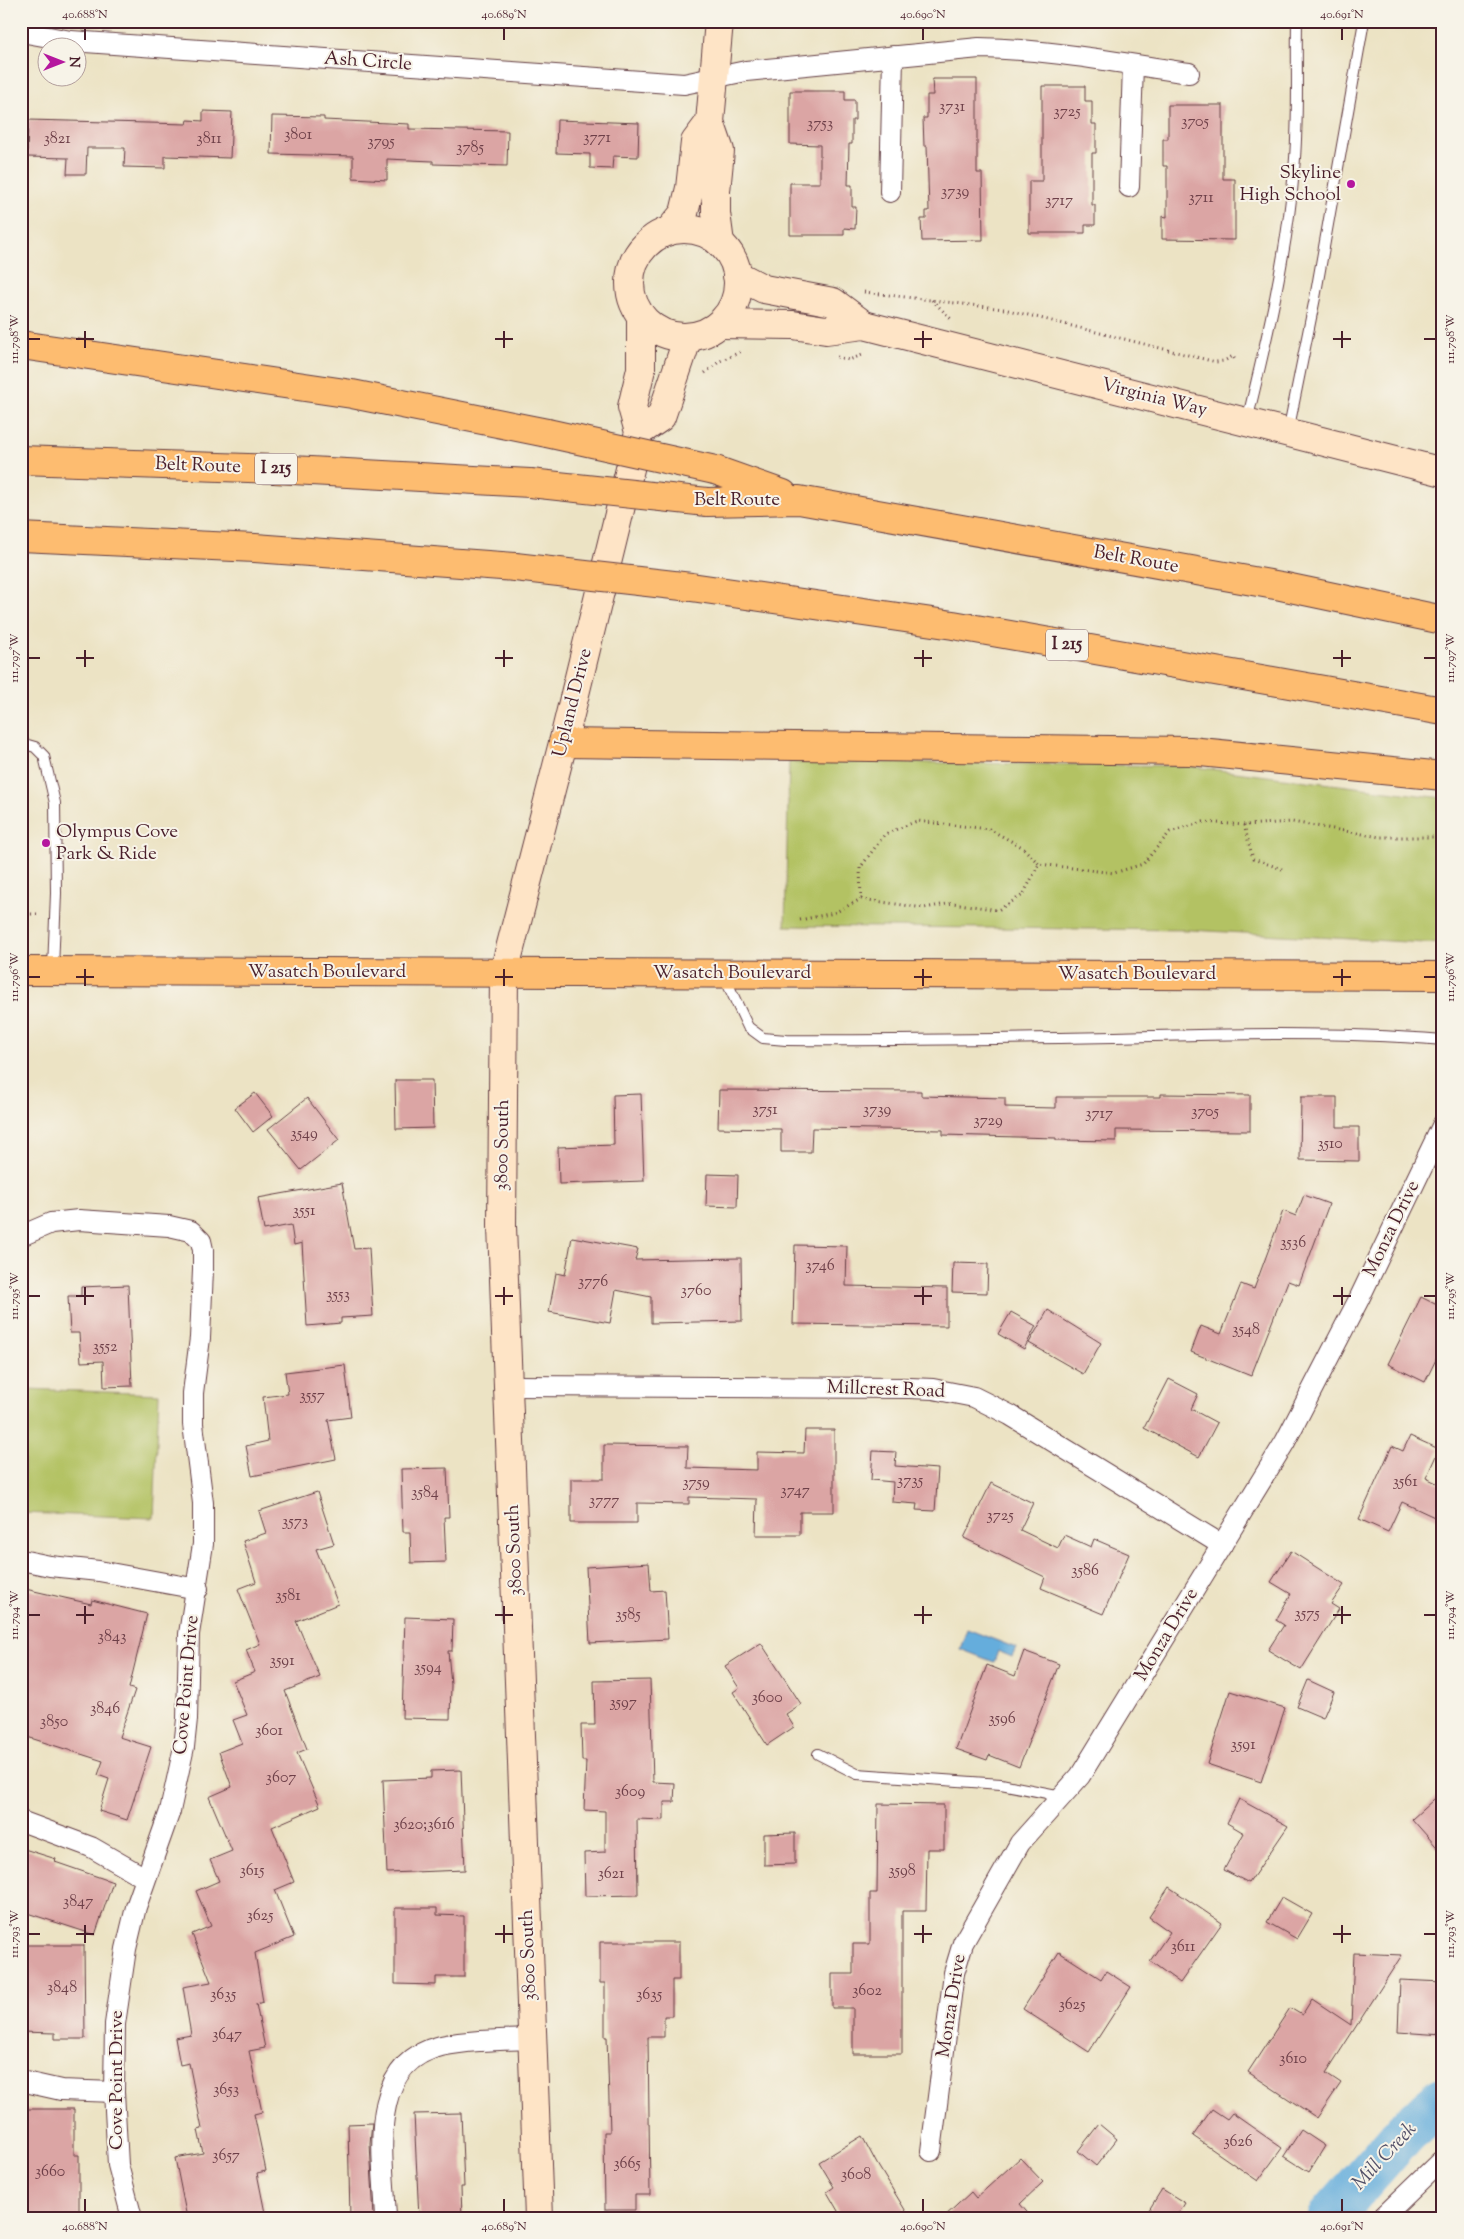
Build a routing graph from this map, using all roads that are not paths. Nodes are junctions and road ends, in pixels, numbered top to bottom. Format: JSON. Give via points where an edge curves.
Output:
{"nodes":[{"id":1,"x":719,"y":21,"type":"edge"},
{"id":2,"x":1297,"y":21,"type":"edge"},
{"id":3,"x":1364,"y":21,"type":"edge"},
{"id":4,"x":21,"y":32,"type":"edge"},
{"id":5,"x":893,"y":56,"type":"junction"},
{"id":6,"x":1133,"y":65,"type":"junction"},
{"id":7,"x":1189,"y":73,"type":"dead end"},
{"id":8,"x":716,"y":77,"type":"junction"},
{"id":9,"x":710,"y":122,"type":"junction"},
{"id":10,"x":1129,"y":187,"type":"dead end"},
{"id":11,"x":890,"y":192,"type":"dead end"},
{"id":12,"x":669,"y":231,"type":"junction"},
{"id":13,"x":720,"y":244,"type":"junction"},
{"id":14,"x":737,"y":275,"type":"junction"},
{"id":15,"x":641,"y":316,"type":"junction"},
{"id":16,"x":720,"y":324,"type":"junction"},
{"id":17,"x":864,"y":325,"type":"junction"},
{"id":18,"x":688,"y":337,"type":"junction"},
{"id":19,"x":21,"y":345,"type":"edge"},
{"id":20,"x":1246,"y":422,"type":"junction"},
{"id":21,"x":639,"y":432,"type":"junction"},
{"id":22,"x":1287,"y":433,"type":"junction"},
{"id":23,"x":21,"y":460,"type":"edge"},
{"id":24,"x":1443,"y":472,"type":"edge"},
{"id":25,"x":799,"y":500,"type":"junction"},
{"id":26,"x":21,"y":537,"type":"edge"},
{"id":27,"x":1443,"y":620,"type":"edge"},
{"id":28,"x":1443,"y":711,"type":"edge"},
{"id":29,"x":563,"y":742,"type":"junction"},
{"id":30,"x":21,"y":743,"type":"edge"},
{"id":31,"x":1443,"y":776,"type":"edge"},
{"id":32,"x":21,"y":971,"type":"edge"},
{"id":33,"x":53,"y":971,"type":"junction"},
{"id":34,"x":504,"y":972,"type":"junction"},
{"id":35,"x":723,"y":973,"type":"junction"},
{"id":36,"x":1443,"y":976,"type":"edge"},
{"id":37,"x":1443,"y":1040,"type":"edge"},
{"id":38,"x":1443,"y":1124,"type":"edge"},
{"id":39,"x":21,"y":1236,"type":"edge"},
{"id":40,"x":509,"y":1386,"type":"junction"},
{"id":41,"x":1222,"y":1545,"type":"junction"},
{"id":42,"x":21,"y":1560,"type":"edge"},
{"id":43,"x":198,"y":1589,"type":"junction"},
{"id":44,"x":818,"y":1754,"type":"dead end"},
{"id":45,"x":1062,"y":1796,"type":"junction"},
{"id":46,"x":21,"y":1821,"type":"edge"},
{"id":47,"x":145,"y":1878,"type":"junction"},
{"id":48,"x":532,"y":2039,"type":"junction"},
{"id":49,"x":21,"y":2081,"type":"edge"},
{"id":50,"x":114,"y":2092,"type":"junction"},
{"id":51,"x":931,"y":2150,"type":"dead end"},
{"id":52,"x":1443,"y":2159,"type":"edge"},
{"id":53,"x":132,"y":2218,"type":"edge"},
{"id":54,"x":386,"y":2218,"type":"edge"},
{"id":55,"x":539,"y":2218,"type":"edge"},
{"id":56,"x":1382,"y":2218,"type":"edge"}],
"edges":[{"from":1,"to":8,"type":"street"},
{"from":2,"to":20,"type":"lane","via":[[1294,168],[1289,211],[1262,359]]},
{"from":3,"to":22,"type":"lane","via":[[1315,298]]},
{"from":4,"to":8,"type":"street","name":"Ash Circle","via":[[71,41],[684,84]]},
{"from":5,"to":6,"type":"street","name":"Ash Circle","via":[[979,48],[1016,49],[1087,56]]},
{"from":5,"to":8,"type":"street","name":"Ash Circle"},
{"from":5,"to":11,"type":"street"},
{"from":6,"to":7,"type":"street","name":"Ash Circle"},
{"from":6,"to":10,"type":"street"},
{"from":8,"to":9,"type":"street"},
{"from":9,"to":12,"type":"street","via":[[695,142],[684,213]]},
{"from":9,"to":13,"type":"street","via":[[720,151],[716,213]]},
{"from":12,"to":13,"type":"street","via":[[687,229],[705,234]]},
{"from":12,"to":15,"type":"street","via":[[647,244],[632,266],[630,284],[633,301]]},
{"from":13,"to":14,"type":"street","via":[[731,258]]},
{"from":14,"to":16,"type":"street","via":[[737,293],[731,310]]},
{"from":14,"to":17,"type":"street","name":"Virginia Way","via":[[764,289],[833,302]]},
{"from":15,"to":18,"type":"street","via":[[654,329],[671,336]]},
{"from":15,"to":21,"type":"street","name":"Upland Drive","via":[[641,369],[632,407]]},
{"from":16,"to":17,"type":"street","name":"Virginia Way","via":[[793,325],[826,330]]},
{"from":16,"to":18,"type":"street","via":[[705,333]]},
{"from":17,"to":20,"type":"street","name":"Virginia Way"},
{"from":18,"to":21,"type":"street","via":[[660,417]]},
{"from":19,"to":25,"type":"main road","bridge":true,"via":[[352,394],[548,433],[715,470]]},
{"from":20,"to":22,"type":"street","name":"Virginia Way"},
{"from":21,"to":29,"type":"street","name":"Upland Drive"},
{"from":22,"to":24,"type":"street","name":"Virginia Way"},
{"from":23,"to":25,"type":"main road","name":"Belt Route","number":"I 215","bridge":true,"via":[[530,483],[707,502]]},
{"from":25,"to":27,"type":"main road","name":"Belt Route","number":"I 215","via":[[1281,586]]},
{"from":26,"to":28,"type":"main road","number":"I 215","bridge":true,"via":[[255,548],[515,567],[691,587],[953,624]]},
{"from":29,"to":31,"type":"main road","via":[[1190,751]]},
{"from":29,"to":34,"type":"street","name":"Upland Drive"},
{"from":30,"to":33,"type":"lane","via":[[35,747],[44,756],[55,803]]},
{"from":32,"to":33,"type":"main road","name":"Wasatch Boulevard"},
{"from":33,"to":34,"type":"main road","name":"Wasatch Boulevard"},
{"from":34,"to":35,"type":"main road","name":"Wasatch Boulevard"},
{"from":34,"to":40,"type":"street","name":"3800 South","via":[[502,1226]]},
{"from":35,"to":36,"type":"main road","name":"Wasatch Boulevard"},
{"from":35,"to":37,"type":"lane","via":[[748,1027],[763,1038],[942,1041],[1252,1034]]},
{"from":38,"to":41,"type":"street","name":"Monza Drive","via":[[1285,1442]]},
{"from":39,"to":43,"type":"street","name":"Cove Point Drive","via":[[51,1223],[79,1220],[184,1228],[201,1241],[200,1338],[193,1393],[193,1424],[204,1512]]},
{"from":40,"to":41,"type":"street","name":"Millcrest Road","via":[[910,1388],[974,1397],[1010,1415]]},
{"from":40,"to":48,"type":"street","name":"3800 South"},
{"from":41,"to":45,"type":"street","name":"Monza Drive","via":[[1080,1776]]},
{"from":42,"to":43,"type":"street"},
{"from":43,"to":47,"type":"street","name":"Cove Point Drive","via":[[189,1634],[184,1747],[170,1811]]},
{"from":44,"to":45,"type":"lane","via":[[857,1774],[1001,1784]]},
{"from":45,"to":51,"type":"street","name":"Monza Drive","via":[[1020,1843],[963,1943],[954,1973]]},
{"from":46,"to":47,"type":"street","via":[[91,1847]]},
{"from":47,"to":50,"type":"street","name":"Cove Point Drive","via":[[126,1949],[116,2009]]},
{"from":48,"to":54,"type":"street","via":[[440,2046],[416,2057],[401,2071],[389,2091],[383,2124]]},
{"from":48,"to":55,"type":"street","name":"3800 South"},
{"from":49,"to":50,"type":"street","via":[[61,2090]]},
{"from":50,"to":53,"type":"street","name":"Cove Point Drive","via":[[118,2165]]},
{"from":52,"to":56,"type":"street"}]}
